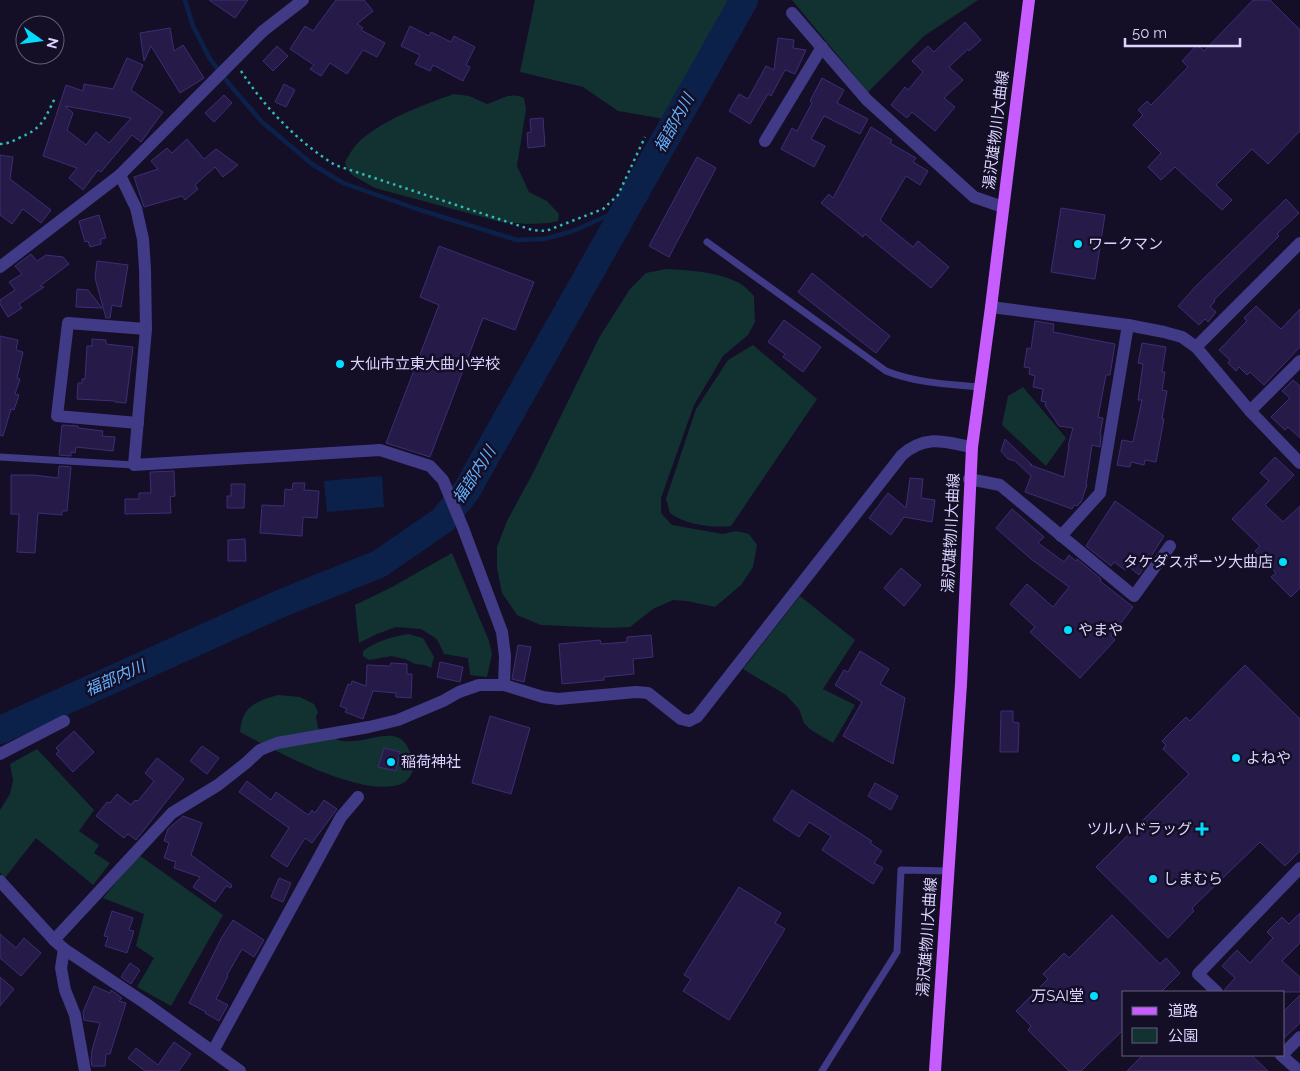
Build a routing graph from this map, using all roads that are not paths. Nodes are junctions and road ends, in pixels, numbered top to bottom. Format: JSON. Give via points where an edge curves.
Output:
{"nodes":[{"id":1,"x":303,"y":0,"type":"edge"},
{"id":2,"x":1029,"y":0,"type":"edge"},
{"id":3,"x":792,"y":13,"type":"dead end"},
{"id":4,"x":822,"y":47,"type":"junction"},
{"id":5,"x":765,"y":141,"type":"dead end"},
{"id":6,"x":120,"y":175,"type":"junction"},
{"id":7,"x":1003,"y":207,"type":"junction"},
{"id":8,"x":706,"y":242,"type":"dead end"},
{"id":9,"x":1300,"y":242,"type":"edge"},
{"id":10,"x":1,"y":263,"type":"edge"},
{"id":11,"x":991,"y":307,"type":"junction"},
{"id":12,"x":1128,"y":325,"type":"junction"},
{"id":13,"x":146,"y":329,"type":"junction"},
{"id":14,"x":1196,"y":347,"type":"junction"},
{"id":15,"x":1300,"y":361,"type":"edge"},
{"id":16,"x":979,"y":387,"type":"junction"},
{"id":17,"x":1250,"y":411,"type":"junction"},
{"id":18,"x":138,"y":423,"type":"junction"},
{"id":19,"x":972,"y":447,"type":"junction"},
{"id":20,"x":0,"y":457,"type":"edge"},
{"id":21,"x":1300,"y":463,"type":"edge"},
{"id":22,"x":134,"y":465,"type":"junction"},
{"id":23,"x":969,"y":479,"type":"junction"},
{"id":24,"x":1061,"y":536,"type":"junction"},
{"id":25,"x":1170,"y":546,"type":"dead end"},
{"id":26,"x":504,"y":685,"type":"junction"},
{"id":27,"x":64,"y":721,"type":"dead end"},
{"id":28,"x":0,"y":754,"type":"edge"},
{"id":29,"x":358,"y":797,"type":"dead end"},
{"id":30,"x":1300,"y":868,"type":"edge"},
{"id":31,"x":948,"y":871,"type":"junction"},
{"id":32,"x":0,"y":883,"type":"edge"},
{"id":33,"x":54,"y":940,"type":"junction"},
{"id":34,"x":64,"y":949,"type":"junction"},
{"id":35,"x":1216,"y":991,"type":"edge"},
{"id":36,"x":1300,"y":1037,"type":"edge"},
{"id":37,"x":212,"y":1052,"type":"junction"},
{"id":38,"x":1285,"y":1052,"type":"edge"},
{"id":39,"x":1283,"y":1056,"type":"edge"},
{"id":40,"x":85,"y":1071,"type":"edge"},
{"id":41,"x":240,"y":1071,"type":"edge"},
{"id":42,"x":822,"y":1071,"type":"edge"},
{"id":43,"x":935,"y":1071,"type":"edge"},
{"id":44,"x":1299,"y":1071,"type":"edge"}],
"edges":[{"from":1,"to":6,"type":"street","via":[[263,31]]},
{"from":2,"to":7,"type":"main road","name":"湯沢雄物川大曲線"},
{"from":3,"to":4,"type":"street"},
{"from":4,"to":5,"type":"street"},
{"from":4,"to":7,"type":"street","via":[[866,100],[974,197]]},
{"from":6,"to":10,"type":"street"},
{"from":6,"to":13,"type":"street","via":[[136,208],[143,239]]},
{"from":7,"to":11,"type":"main road","name":"湯沢雄物川大曲線"},
{"from":8,"to":16,"type":"lane","via":[[886,371],[902,378]]},
{"from":9,"to":14,"type":"street"},
{"from":11,"to":12,"type":"street"},
{"from":11,"to":16,"type":"main road","name":"湯沢雄物川大曲線"},
{"from":12,"to":14,"type":"street","via":[[1182,337]]},
{"from":12,"to":24,"type":"street","via":[[1100,493]]},
{"from":13,"to":18,"type":"street"},
{"from":13,"to":18,"type":"street","via":[[68,323],[57,416]]},
{"from":14,"to":17,"type":"street"},
{"from":15,"to":17,"type":"street"},
{"from":16,"to":19,"type":"main road","name":"湯沢雄物川大曲線"},
{"from":17,"to":21,"type":"street"},
{"from":18,"to":22,"type":"street"},
{"from":19,"to":23,"type":"main road","name":"湯沢雄物川大曲線"},
{"from":19,"to":26,"type":"street","via":[[935,440],[921,442],[902,454],[697,717],[689,721],[681,719],[648,693],[558,699]]},
{"from":20,"to":22,"type":"lane"},
{"from":22,"to":26,"type":"street","via":[[380,450],[430,466],[443,480],[502,632]]},
{"from":23,"to":24,"type":"street","via":[[1000,484]]},
{"from":23,"to":31,"type":"main road","name":"湯沢雄物川大曲線","via":[[961,684]]},
{"from":24,"to":25,"type":"street","via":[[1134,596]]},
{"from":26,"to":33,"type":"street","via":[[479,685],[398,720],[277,743],[260,750],[218,785],[172,813]]},
{"from":27,"to":28,"type":"street"},
{"from":29,"to":37,"type":"street","via":[[341,816]]},
{"from":30,"to":35,"type":"street","via":[[1198,974]]},
{"from":31,"to":42,"type":"lane","via":[[901,870],[897,952]]},
{"from":31,"to":43,"type":"main road","name":"湯沢雄物川大曲線"},
{"from":32,"to":33,"type":"street"},
{"from":33,"to":34,"type":"street"},
{"from":34,"to":37,"type":"street"},
{"from":34,"to":40,"type":"street","via":[[60,968],[64,990],[75,1016]]},
{"from":36,"to":38,"type":"street"},
{"from":37,"to":41,"type":"street"},
{"from":39,"to":44,"type":"street"}]}
